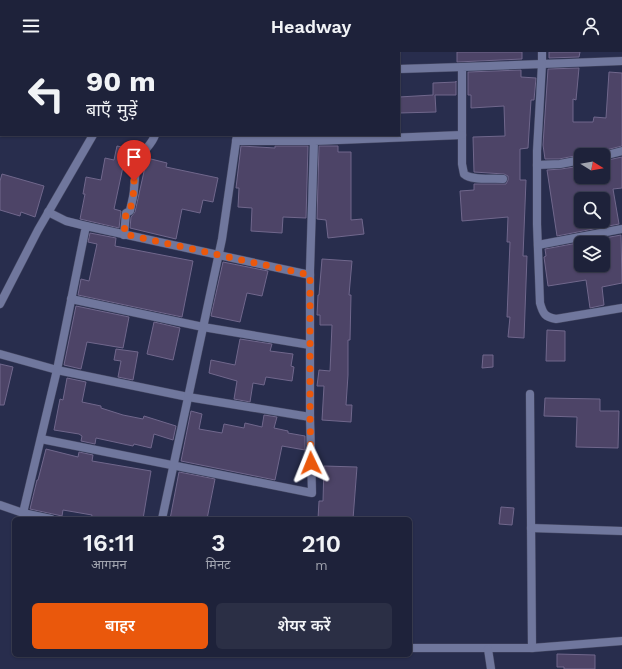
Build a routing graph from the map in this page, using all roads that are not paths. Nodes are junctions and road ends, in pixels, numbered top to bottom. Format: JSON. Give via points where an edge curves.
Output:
{"nodes":[{"id":1,"x":542,"y":52,"type":"edge"},
{"id":2,"x":622,"y":61,"type":"edge"},
{"id":3,"x":542,"y":64,"type":"junction"},
{"id":4,"x":462,"y":67,"type":"junction"},
{"id":5,"x":400,"y":69,"type":"edge"},
{"id":6,"x":462,"y":135,"type":"junction"},
{"id":7,"x":92,"y":136,"type":"edge"},
{"id":8,"x":154,"y":136,"type":"edge"},
{"id":9,"x":359,"y":137,"type":"edge"},
{"id":10,"x":236,"y":138,"type":"edge"},
{"id":11,"x":314,"y":141,"type":"junction"},
{"id":12,"x":622,"y":151,"type":"edge"},
{"id":13,"x":610,"y":154,"type":"edge"},
{"id":14,"x":574,"y":161,"type":"edge"},
{"id":15,"x":537,"y":165,"type":"junction"},
{"id":16,"x":503,"y":179,"type":"dead end"},
{"id":17,"x":48,"y":212,"type":"junction"},
{"id":18,"x":86,"y":226,"type":"junction"},
{"id":19,"x":622,"y":229,"type":"edge"},
{"id":20,"x":124,"y":234,"type":"junction"},
{"id":21,"x":538,"y":245,"type":"junction"},
{"id":22,"x":218,"y":256,"type":"junction"},
{"id":23,"x":310,"y":275,"type":"junction"},
{"id":24,"x":71,"y":299,"type":"junction"},
{"id":25,"x":0,"y":304,"type":"edge"},
{"id":26,"x":622,"y":308,"type":"edge"},
{"id":27,"x":203,"y":327,"type":"junction"},
{"id":28,"x":310,"y":345,"type":"junction"},
{"id":29,"x":0,"y":354,"type":"edge"},
{"id":30,"x":57,"y":370,"type":"junction"},
{"id":31,"x":530,"y":394,"type":"dead end"},
{"id":32,"x":188,"y":397,"type":"junction"},
{"id":33,"x":310,"y":417,"type":"junction"},
{"id":34,"x":41,"y":439,"type":"junction"},
{"id":35,"x":173,"y":465,"type":"junction"},
{"id":36,"x":0,"y":505,"type":"edge"},
{"id":37,"x":23,"y":513,"type":"junction"},
{"id":38,"x":42,"y":517,"type":"edge"},
{"id":39,"x":162,"y":517,"type":"edge"},
{"id":40,"x":532,"y":528,"type":"junction"},
{"id":41,"x":622,"y":531,"type":"edge"},
{"id":42,"x":622,"y":641,"type":"edge"},
{"id":43,"x":412,"y":648,"type":"edge"},
{"id":44,"x":532,"y":648,"type":"junction"},
{"id":45,"x":488,"y":649,"type":"junction"},
{"id":46,"x":491,"y":669,"type":"edge"}],
"edges":[{"from":1,"to":3,"type":"street"},
{"from":2,"to":3,"type":"street"},
{"from":3,"to":4,"type":"street"},
{"from":3,"to":15,"type":"street"},
{"from":4,"to":5,"type":"street"},
{"from":4,"to":6,"type":"street"},
{"from":6,"to":9,"type":"street"},
{"from":6,"to":16,"type":"street","via":[[464,174],[472,178]]},
{"from":7,"to":17,"type":"street"},
{"from":8,"to":20,"type":"street","via":[[138,162],[130,211],[126,213]]},
{"from":9,"to":11,"type":"street"},
{"from":10,"to":11,"type":"street"},
{"from":10,"to":22,"type":"street"},
{"from":11,"to":23,"type":"street"},
{"from":12,"to":13,"type":"street"},
{"from":14,"to":15,"type":"street"},
{"from":15,"to":21,"type":"street"},
{"from":17,"to":18,"type":"street","via":[[66,221]]},
{"from":17,"to":25,"type":"street"},
{"from":18,"to":20,"type":"street"},
{"from":18,"to":24,"type":"street"},
{"from":19,"to":21,"type":"street"},
{"from":20,"to":22,"type":"street"},
{"from":21,"to":26,"type":"street","via":[[540,303],[542,312],[549,318]]},
{"from":22,"to":23,"type":"street"},
{"from":22,"to":27,"type":"street"},
{"from":23,"to":28,"type":"street"},
{"from":24,"to":27,"type":"street"},
{"from":24,"to":30,"type":"street"},
{"from":27,"to":28,"type":"street"},
{"from":27,"to":32,"type":"street"},
{"from":28,"to":33,"type":"street"},
{"from":29,"to":30,"type":"street"},
{"from":30,"to":32,"type":"street"},
{"from":30,"to":34,"type":"street"},
{"from":31,"to":40,"type":"street"},
{"from":32,"to":33,"type":"street"},
{"from":32,"to":35,"type":"street"},
{"from":33,"to":35,"type":"street","via":[[312,493]]},
{"from":34,"to":35,"type":"street"},
{"from":34,"to":37,"type":"street"},
{"from":35,"to":39,"type":"street"},
{"from":36,"to":37,"type":"street"},
{"from":37,"to":38,"type":"street"},
{"from":40,"to":41,"type":"street"},
{"from":40,"to":44,"type":"street"},
{"from":42,"to":44,"type":"street"},
{"from":43,"to":45,"type":"street"},
{"from":44,"to":45,"type":"street"},
{"from":45,"to":46,"type":"street"}]}
